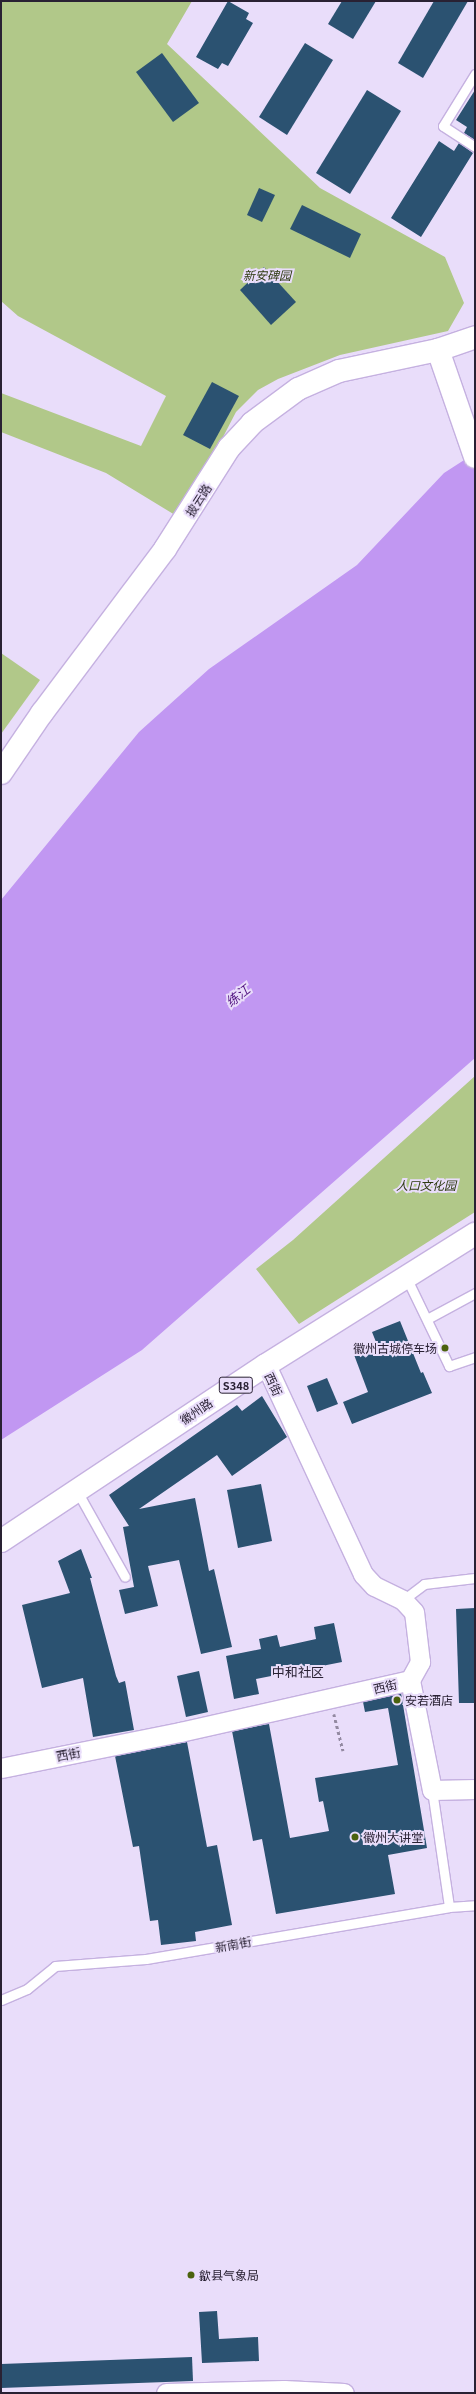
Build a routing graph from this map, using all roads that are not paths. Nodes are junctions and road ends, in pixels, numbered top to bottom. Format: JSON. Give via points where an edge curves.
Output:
{"nodes":[{"id":1,"x":475,"y":74,"type":"edge"},
{"id":2,"x":475,"y":147,"type":"edge"},
{"id":3,"x":475,"y":337,"type":"edge"},
{"id":4,"x":438,"y":350,"type":"junction"},
{"id":5,"x":475,"y":456,"type":"edge"},
{"id":6,"x":1,"y":773,"type":"edge"},
{"id":7,"x":475,"y":1234,"type":"edge"},
{"id":8,"x":406,"y":1277,"type":"junction"},
{"id":9,"x":475,"y":1293,"type":"edge"},
{"id":10,"x":427,"y":1319,"type":"junction"},
{"id":11,"x":475,"y":1357,"type":"edge"},
{"id":12,"x":266,"y":1365,"type":"junction"},
{"id":13,"x":77,"y":1491,"type":"junction"},
{"id":14,"x":1,"y":1541,"type":"edge"},
{"id":15,"x":125,"y":1577,"type":"dead end"},
{"id":16,"x":475,"y":1578,"type":"edge"},
{"id":17,"x":403,"y":1600,"type":"junction"},
{"id":18,"x":410,"y":1680,"type":"junction"},
{"id":19,"x":1,"y":1768,"type":"edge"},
{"id":20,"x":475,"y":1789,"type":"edge"},
{"id":21,"x":432,"y":1790,"type":"junction"},
{"id":22,"x":475,"y":1905,"type":"edge"},
{"id":23,"x":449,"y":1907,"type":"junction"},
{"id":24,"x":1,"y":2000,"type":"edge"},
{"id":25,"x":166,"y":2393,"type":"edge"},
{"id":26,"x":344,"y":2393,"type":"edge"}],
"edges":[{"from":1,"to":2,"type":"lane","via":[[443,126]]},
{"from":3,"to":4,"type":"street","name":"披云路"},
{"from":4,"to":5,"type":"street"},
{"from":4,"to":6,"type":"street","name":"披云路","via":[[339,371],[318,379],[278,402],[252,423],[229,448],[165,549],[42,713]]},
{"from":7,"to":8,"type":"street","name":"徽州路","number":"S348"},
{"from":8,"to":10,"type":"lane"},
{"from":8,"to":12,"type":"street","name":"徽州路","number":"S348"},
{"from":9,"to":10,"type":"lane"},
{"from":10,"to":11,"type":"lane","via":[[450,1366]]},
{"from":12,"to":13,"type":"street","name":"徽州路","number":"S348"},
{"from":12,"to":17,"type":"street","name":"西街","via":[[363,1574],[374,1586]]},
{"from":13,"to":14,"type":"street","name":"徽州路","number":"S348"},
{"from":13,"to":15,"type":"lane"},
{"from":16,"to":17,"type":"lane","via":[[424,1584]]},
{"from":17,"to":18,"type":"street","name":"西街","via":[[414,1612],[420,1662]]},
{"from":18,"to":19,"type":"street","name":"西街"},
{"from":18,"to":21,"type":"street"},
{"from":20,"to":21,"type":"street"},
{"from":21,"to":23,"type":"lane"},
{"from":22,"to":23,"type":"lane","name":"新南街"},
{"from":23,"to":24,"type":"lane","name":"新南街","via":[[146,1959],[55,1966],[27,1989]]},
{"from":25,"to":26,"type":"street","via":[[284,2390]]}]}
